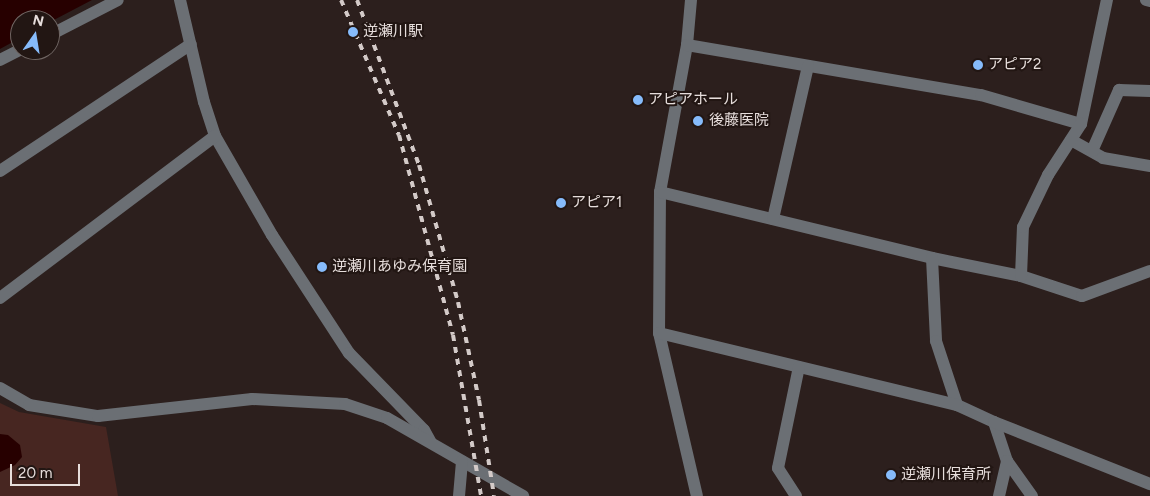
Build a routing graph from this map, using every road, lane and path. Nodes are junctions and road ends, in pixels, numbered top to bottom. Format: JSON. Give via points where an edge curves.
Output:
{"nodes":[{"id":1,"x":118,"y":0,"type":"edge"},
{"id":2,"x":180,"y":0,"type":"edge"},
{"id":3,"x":691,"y":0,"type":"edge"},
{"id":4,"x":1107,"y":0,"type":"edge"},
{"id":5,"x":60,"y":30,"type":"edge"},
{"id":6,"x":191,"y":44,"type":"junction"},
{"id":7,"x":687,"y":45,"type":"junction"},
{"id":8,"x":808,"y":66,"type":"junction"},
{"id":9,"x":1150,"y":91,"type":"edge"},
{"id":10,"x":1081,"y":124,"type":"junction"},
{"id":11,"x":215,"y":136,"type":"junction"},
{"id":12,"x":1071,"y":140,"type":"junction"},
{"id":13,"x":1092,"y":151,"type":"junction"},
{"id":14,"x":1150,"y":166,"type":"edge"},
{"id":15,"x":0,"y":171,"type":"edge"},
{"id":16,"x":660,"y":192,"type":"junction"},
{"id":17,"x":773,"y":219,"type":"junction"},
{"id":18,"x":932,"y":258,"type":"junction"},
{"id":19,"x":1150,"y":271,"type":"edge"},
{"id":20,"x":1021,"y":276,"type":"junction"},
{"id":21,"x":0,"y":298,"type":"edge"},
{"id":22,"x":659,"y":333,"type":"junction"},
{"id":23,"x":800,"y":367,"type":"junction"},
{"id":24,"x":0,"y":388,"type":"edge"},
{"id":25,"x":957,"y":405,"type":"junction"},
{"id":26,"x":994,"y":422,"type":"junction"},
{"id":27,"x":432,"y":444,"type":"junction"},
{"id":28,"x":462,"y":461,"type":"junction"},
{"id":29,"x":1007,"y":461,"type":"junction"},
{"id":30,"x":1150,"y":484,"type":"edge"},
{"id":31,"x":508,"y":492,"type":"edge"},
{"id":32,"x":458,"y":496,"type":"edge"},
{"id":33,"x":523,"y":496,"type":"edge"},
{"id":34,"x":697,"y":496,"type":"edge"},
{"id":35,"x":796,"y":496,"type":"edge"},
{"id":36,"x":999,"y":496,"type":"edge"},
{"id":37,"x":1032,"y":496,"type":"edge"}],
"edges":[{"from":1,"to":5,"type":"street"},
{"from":2,"to":6,"type":"street"},
{"from":3,"to":7,"type":"street"},
{"from":4,"to":10,"type":"street"},
{"from":6,"to":11,"type":"street"},
{"from":6,"to":15,"type":"street"},
{"from":7,"to":8,"type":"street"},
{"from":7,"to":16,"type":"street"},
{"from":8,"to":10,"type":"street","via":[[981,95]]},
{"from":8,"to":17,"type":"street"},
{"from":9,"to":13,"type":"street","via":[[1119,90]]},
{"from":10,"to":12,"type":"street"},
{"from":11,"to":21,"type":"street"},
{"from":11,"to":27,"type":"street","via":[[272,235],[349,353],[424,430]]},
{"from":12,"to":13,"type":"street"},
{"from":12,"to":20,"type":"street","via":[[1048,175],[1023,227]]},
{"from":13,"to":14,"type":"street","via":[[1103,158]]},
{"from":16,"to":17,"type":"street"},
{"from":16,"to":22,"type":"street"},
{"from":17,"to":18,"type":"street"},
{"from":18,"to":20,"type":"street"},
{"from":18,"to":25,"type":"street","via":[[936,342]]},
{"from":19,"to":20,"type":"street","via":[[1082,296]]},
{"from":22,"to":23,"type":"street"},
{"from":22,"to":34,"type":"street"},
{"from":23,"to":25,"type":"street"},
{"from":23,"to":35,"type":"street","via":[[778,468]]},
{"from":24,"to":27,"type":"street","via":[[29,405],[98,416],[252,399],[345,404],[387,418]]},
{"from":25,"to":26,"type":"street"},
{"from":26,"to":29,"type":"street"},
{"from":26,"to":30,"type":"street"},
{"from":27,"to":28,"type":"street"},
{"from":28,"to":31,"type":"street"},
{"from":28,"to":32,"type":"street"},
{"from":29,"to":36,"type":"street"},
{"from":29,"to":37,"type":"street"},
{"from":31,"to":33,"type":"street"}]}
